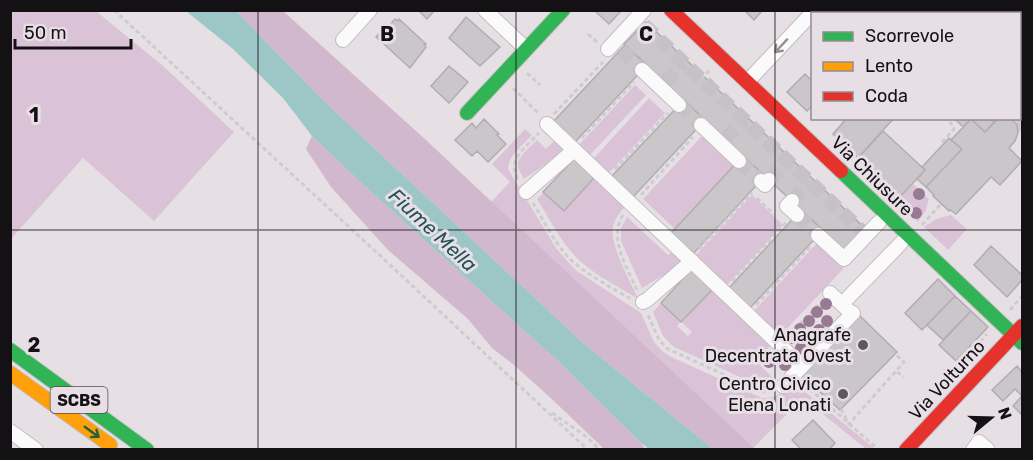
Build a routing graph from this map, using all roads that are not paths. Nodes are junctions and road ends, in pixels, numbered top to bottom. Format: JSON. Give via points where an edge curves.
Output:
{"nodes":[{"id":1,"x":370,"y":10,"type":"edge"},
{"id":2,"x":485,"y":10,"type":"edge"},
{"id":3,"x":563,"y":10,"type":"edge"},
{"id":4,"x":671,"y":10,"type":"edge"},
{"id":5,"x":811,"y":14,"type":"edge"},
{"id":6,"x":641,"y":18,"type":"edge"},
{"id":7,"x":343,"y":40,"type":"dead end"},
{"id":8,"x":614,"y":47,"type":"road end"},
{"id":9,"x":526,"y":49,"type":"junction"},
{"id":10,"x":642,"y":70,"type":"tunnel mouth"},
{"id":11,"x":747,"y":82,"type":"junction"},
{"id":12,"x":674,"y":109,"type":"tunnel mouth"},
{"id":13,"x":467,"y":112,"type":"dead end"},
{"id":14,"x":547,"y":123,"type":"road end"},
{"id":15,"x":702,"y":125,"type":"tunnel mouth"},
{"id":16,"x":573,"y":149,"type":"junction"},
{"id":17,"x":739,"y":161,"type":"tunnel mouth"},
{"id":18,"x":526,"y":192,"type":"road end"},
{"id":19,"x":879,"y":222,"type":"dead end"},
{"id":20,"x":819,"y":236,"type":"tunnel mouth"},
{"id":21,"x":901,"y":243,"type":"dead end"},
{"id":22,"x":691,"y":260,"type":"junction"},
{"id":23,"x":830,"y":293,"type":"road end"},
{"id":24,"x":644,"y":306,"type":"road end"},
{"id":25,"x":849,"y":311,"type":"junction"},
{"id":26,"x":1020,"y":335,"type":"edge"},
{"id":27,"x":10,"y":350,"type":"edge"},
{"id":28,"x":798,"y":370,"type":"junction"},
{"id":29,"x":10,"y":374,"type":"edge"},
{"id":30,"x":783,"y":386,"type":"road end"},
{"id":31,"x":10,"y":431,"type":"edge"},
{"id":32,"x":36,"y":450,"type":"edge"},
{"id":33,"x":117,"y":450,"type":"edge"},
{"id":34,"x":147,"y":450,"type":"edge"},
{"id":35,"x":906,"y":450,"type":"edge"},
{"id":36,"x":972,"y":450,"type":"edge"},
{"id":37,"x":988,"y":450,"type":"edge"}],
"edges":[{"from":1,"to":7,"type":"street"},
{"from":2,"to":9,"type":"street"},
{"from":3,"to":9,"type":"main road"},
{"from":4,"to":11,"type":"main road","name":"Via Chiusure"},
{"from":5,"to":11,"type":"street","one_way":true},
{"from":6,"to":8,"type":"street"},
{"from":9,"to":13,"type":"main road"},
{"from":10,"to":12,"type":"street","via":[[663,85]]},
{"from":11,"to":26,"type":"main road","name":"Via Chiusure"},
{"from":14,"to":16,"type":"street"},
{"from":15,"to":17,"type":"street","via":[[723,141]]},
{"from":16,"to":18,"type":"street"},
{"from":16,"to":22,"type":"street"},
{"from":19,"to":20,"type":"street","via":[[844,259]]},
{"from":21,"to":25,"type":"street"},
{"from":22,"to":24,"type":"street"},
{"from":22,"to":28,"type":"street","via":[[780,345]]},
{"from":23,"to":25,"type":"street"},
{"from":25,"to":28,"type":"street"},
{"from":26,"to":35,"type":"main road","name":"Via Volturno"},
{"from":27,"to":34,"type":"main road","number":"SCBS"},
{"from":28,"to":30,"type":"street"},
{"from":29,"to":33,"type":"main road","number":"SCBS","one_way":true},
{"from":31,"to":32,"type":"street"},
{"from":36,"to":37,"type":"street","via":[[979,442]]}]}
